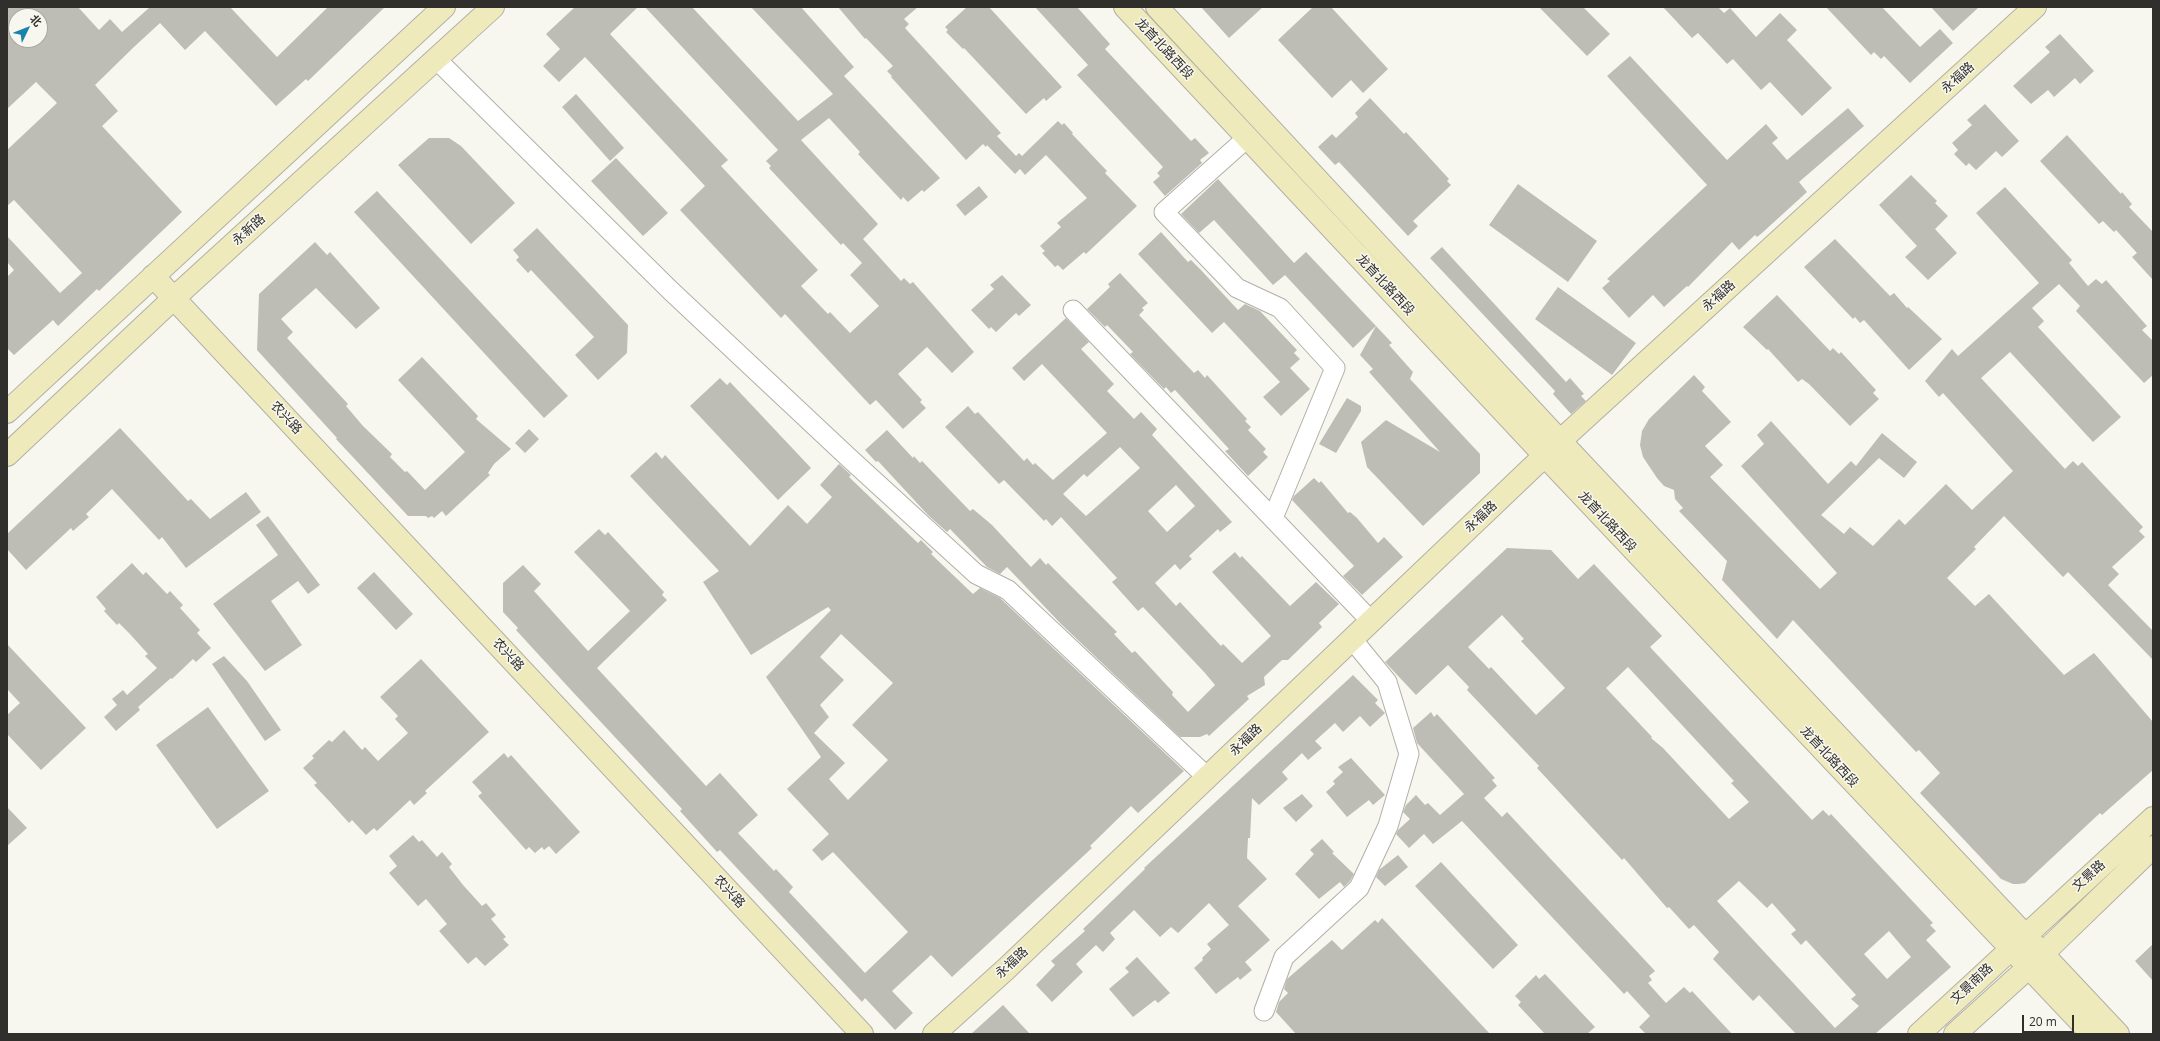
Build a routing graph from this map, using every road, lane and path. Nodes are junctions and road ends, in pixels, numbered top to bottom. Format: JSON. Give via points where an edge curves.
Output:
{"nodes":[{"id":1,"x":444,"y":7,"type":"edge"},
{"id":2,"x":493,"y":7,"type":"edge"},
{"id":3,"x":1125,"y":7,"type":"edge"},
{"id":4,"x":1157,"y":7,"type":"edge"},
{"id":5,"x":2035,"y":7,"type":"edge"},
{"id":6,"x":436,"y":59,"type":"junction"},
{"id":7,"x":1247,"y":138,"type":"junction"},
{"id":8,"x":153,"y":276,"type":"junction"},
{"id":9,"x":174,"y":298,"type":"junction"},
{"id":10,"x":1073,"y":310,"type":"dead end"},
{"id":11,"x":7,"y":412,"type":"edge"},
{"id":12,"x":1553,"y":449,"type":"junction"},
{"id":13,"x":7,"y":455,"type":"edge"},
{"id":14,"x":1273,"y":518,"type":"junction"},
{"id":15,"x":1371,"y":621,"type":"junction"},
{"id":16,"x":1352,"y":639,"type":"junction"},
{"id":17,"x":1206,"y":777,"type":"junction"},
{"id":18,"x":2153,"y":818,"type":"edge"},
{"id":19,"x":2153,"y":847,"type":"edge"},
{"id":20,"x":2018,"y":941,"type":"junction"},
{"id":21,"x":2036,"y":960,"type":"junction"},
{"id":22,"x":1264,"y":1011,"type":"dead end"},
{"id":23,"x":862,"y":1034,"type":"edge"},
{"id":24,"x":934,"y":1034,"type":"edge"},
{"id":25,"x":1919,"y":1034,"type":"edge"},
{"id":26,"x":1955,"y":1034,"type":"edge"},
{"id":27,"x":2092,"y":1034,"type":"edge"},
{"id":28,"x":2118,"y":1034,"type":"edge"}],
"edges":[{"from":1,"to":8,"type":"street"},
{"from":2,"to":6,"type":"street","name":"永新路"},
{"from":3,"to":7,"type":"street","name":"龙首北路西段"},
{"from":4,"to":12,"type":"street","name":"龙首北路西段"},
{"from":5,"to":12,"type":"street","name":"永福路"},
{"from":6,"to":9,"type":"street","name":"永新路"},
{"from":6,"to":17,"type":"street","via":[[671,291],[848,458],[976,574],[1008,590]]},
{"from":7,"to":12,"type":"street","name":"龙首北路西段"},
{"from":7,"to":14,"type":"street","via":[[1164,212],[1237,288],[1280,308],[1335,368]]},
{"from":8,"to":9,"type":"street","name":"农兴路"},
{"from":8,"to":11,"type":"street"},
{"from":9,"to":13,"type":"street","name":"永新路"},
{"from":9,"to":23,"type":"street","name":"农兴路"},
{"from":10,"to":14,"type":"street"},
{"from":12,"to":15,"type":"street","name":"永福路"},
{"from":12,"to":20,"type":"street","name":"龙首北路西段"},
{"from":14,"to":15,"type":"street"},
{"from":15,"to":16,"type":"street","name":"永福路"},
{"from":16,"to":17,"type":"street","name":"永福路"},
{"from":16,"to":22,"type":"street","via":[[1387,682],[1409,754],[1388,826],[1359,888],[1284,957]]},
{"from":17,"to":24,"type":"street","name":"永福路","via":[[1011,964]]},
{"from":18,"to":20,"type":"street","name":"文景路"},
{"from":19,"to":21,"type":"street","name":"文景路"},
{"from":20,"to":21,"type":"street","name":"龙首北路西段"},
{"from":20,"to":25,"type":"street","name":"文景南路"},
{"from":21,"to":26,"type":"street","name":"文景南路"},
{"from":21,"to":27,"type":"street","name":"龙首北路西段"},
{"from":21,"to":28,"type":"street","name":"龙首北路西段"}]}
